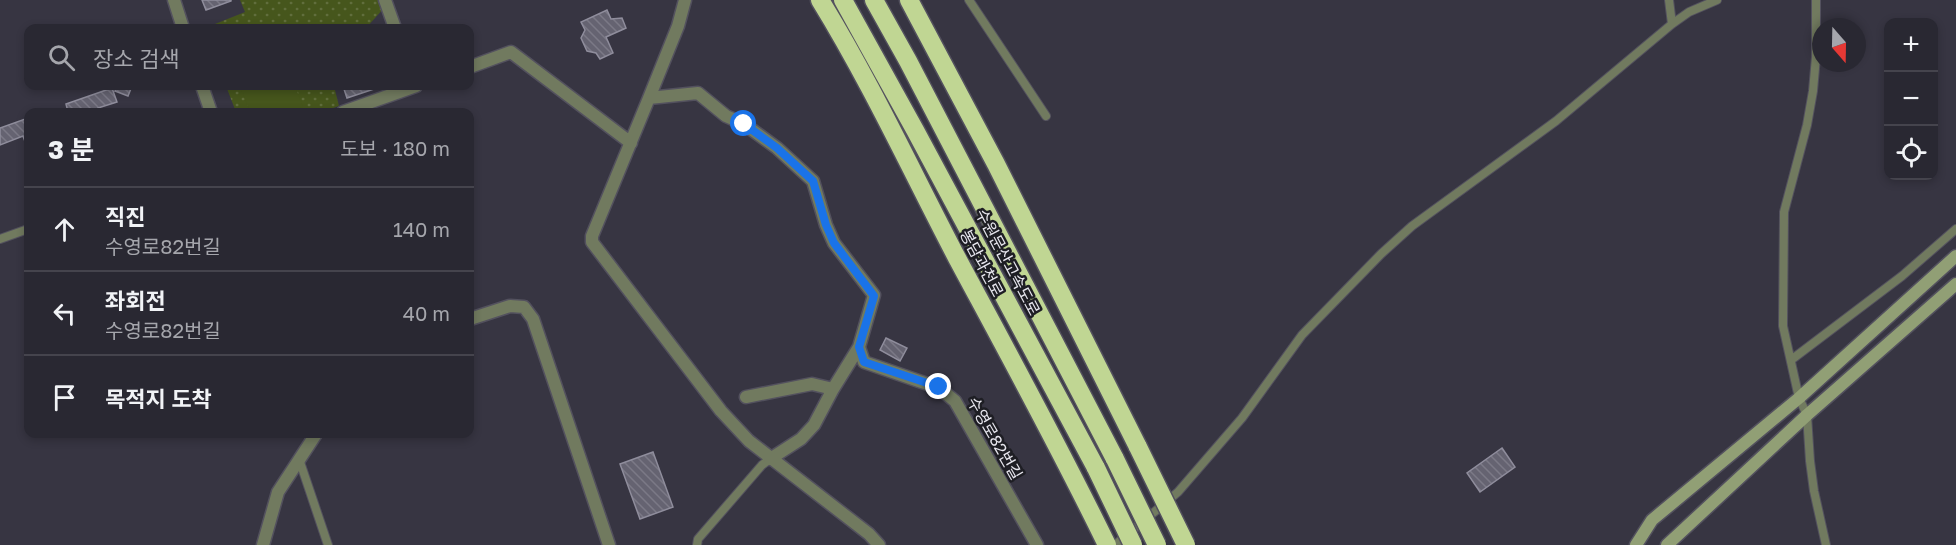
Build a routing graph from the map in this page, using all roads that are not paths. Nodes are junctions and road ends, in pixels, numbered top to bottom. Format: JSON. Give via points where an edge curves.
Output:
{"nodes":[{"id":1,"x":174,"y":0,"type":"edge"},
{"id":2,"x":386,"y":0,"type":"edge"},
{"id":3,"x":685,"y":0,"type":"edge"},
{"id":4,"x":820,"y":0,"type":"edge"},
{"id":5,"x":843,"y":0,"type":"edge"},
{"id":6,"x":874,"y":0,"type":"edge"},
{"id":7,"x":909,"y":0,"type":"edge"},
{"id":8,"x":969,"y":0,"type":"edge"},
{"id":9,"x":1669,"y":0,"type":"edge"},
{"id":10,"x":1717,"y":0,"type":"edge"},
{"id":11,"x":1816,"y":0,"type":"edge"},
{"id":12,"x":182,"y":24,"type":"edge"},
{"id":13,"x":394,"y":24,"type":"edge"},
{"id":14,"x":1672,"y":24,"type":"junction"},
{"id":15,"x":474,"y":66,"type":"edge"},
{"id":16,"x":203,"y":90,"type":"edge"},
{"id":17,"x":405,"y":90,"type":"edge"},
{"id":18,"x":649,"y":98,"type":"junction"},
{"id":19,"x":210,"y":108,"type":"edge"},
{"id":20,"x":354,"y":108,"type":"edge"},
{"id":21,"x":1046,"y":116,"type":"dead end"},
{"id":22,"x":631,"y":143,"type":"junction"},
{"id":23,"x":1956,"y":229,"type":"edge"},
{"id":24,"x":24,"y":230,"type":"edge"},
{"id":25,"x":0,"y":239,"type":"edge"},
{"id":26,"x":1956,"y":256,"type":"edge"},
{"id":27,"x":1956,"y":284,"type":"edge"},
{"id":28,"x":474,"y":318,"type":"edge"},
{"id":29,"x":859,"y":347,"type":"junction"},
{"id":30,"x":1791,"y":360,"type":"junction"},
{"id":31,"x":833,"y":389,"type":"junction"},
{"id":32,"x":746,"y":397,"type":"dead end"},
{"id":33,"x":1799,"y":398,"type":"junction"},
{"id":34,"x":1808,"y":415,"type":"junction"},
{"id":35,"x":312,"y":438,"type":"edge"},
{"id":36,"x":299,"y":459,"type":"junction"},
{"id":37,"x":770,"y":459,"type":"junction"},
{"id":38,"x":263,"y":545,"type":"edge"},
{"id":39,"x":328,"y":545,"type":"edge"},
{"id":40,"x":609,"y":545,"type":"edge"},
{"id":41,"x":697,"y":545,"type":"edge"},
{"id":42,"x":879,"y":545,"type":"edge"},
{"id":43,"x":1037,"y":545,"type":"edge"},
{"id":44,"x":1107,"y":545,"type":"edge"},
{"id":45,"x":1115,"y":545,"type":"edge"},
{"id":46,"x":1133,"y":545,"type":"edge"},
{"id":47,"x":1157,"y":545,"type":"edge"},
{"id":48,"x":1186,"y":545,"type":"edge"},
{"id":49,"x":1636,"y":545,"type":"edge"},
{"id":50,"x":1667,"y":545,"type":"edge"},
{"id":51,"x":1826,"y":545,"type":"edge"}],
"edges":[{"from":1,"to":12,"type":"street"},
{"from":2,"to":13,"type":"street"},
{"from":3,"to":18,"type":"street"},
{"from":4,"to":44,"type":"highway","name":"봉담과천로","via":[[849,47]]},
{"from":5,"to":46,"type":"highway","name":"수원문산고속도로","bridge":true,"via":[[1096,468]]},
{"from":6,"to":47,"type":"highway","name":"수원문산고속도로","bridge":true},
{"from":7,"to":48,"type":"highway","bridge":true,"via":[[996,164]]},
{"from":8,"to":21,"type":"lane"},
{"from":9,"to":14,"type":"lane"},
{"from":10,"to":14,"type":"lane"},
{"from":11,"to":30,"type":"lane","via":[[1816,57],[1808,125],[1784,212],[1783,326]]},
{"from":14,"to":45,"type":"lane","via":[[1556,121],[1412,226],[1381,254],[1302,335],[1217,450],[1178,492]]},
{"from":15,"to":22,"type":"street","via":[[511,52]]},
{"from":16,"to":19,"type":"street"},
{"from":17,"to":20,"type":"street"},
{"from":18,"to":22,"type":"street"},
{"from":18,"to":29,"type":"street","via":[[698,93],[777,148],[813,181],[834,243],[874,296]]},
{"from":22,"to":37,"type":"street","via":[[592,242],[721,411]]},
{"from":23,"to":30,"type":"lane","via":[[1902,276]]},
{"from":24,"to":25,"type":"lane"},
{"from":26,"to":33,"type":"main road"},
{"from":27,"to":34,"type":"main road"},
{"from":28,"to":40,"type":"street","via":[[510,306],[524,307],[533,319]]},
{"from":29,"to":31,"type":"street"},
{"from":29,"to":43,"type":"street","name":"수영로82번길","via":[[864,362],[939,387],[955,401]]},
{"from":30,"to":33,"type":"lane"},
{"from":31,"to":32,"type":"street","via":[[812,384]]},
{"from":31,"to":37,"type":"street","via":[[814,425],[801,439]]},
{"from":33,"to":34,"type":"lane"},
{"from":33,"to":49,"type":"main road","via":[[1652,520]]},
{"from":34,"to":50,"type":"main road"},
{"from":34,"to":51,"type":"lane","via":[[1814,491]]},
{"from":35,"to":36,"type":"street"},
{"from":36,"to":38,"type":"street","via":[[278,492]]},
{"from":36,"to":39,"type":"lane"},
{"from":37,"to":41,"type":"lane","via":[[698,539]]},
{"from":37,"to":42,"type":"street"}]}
